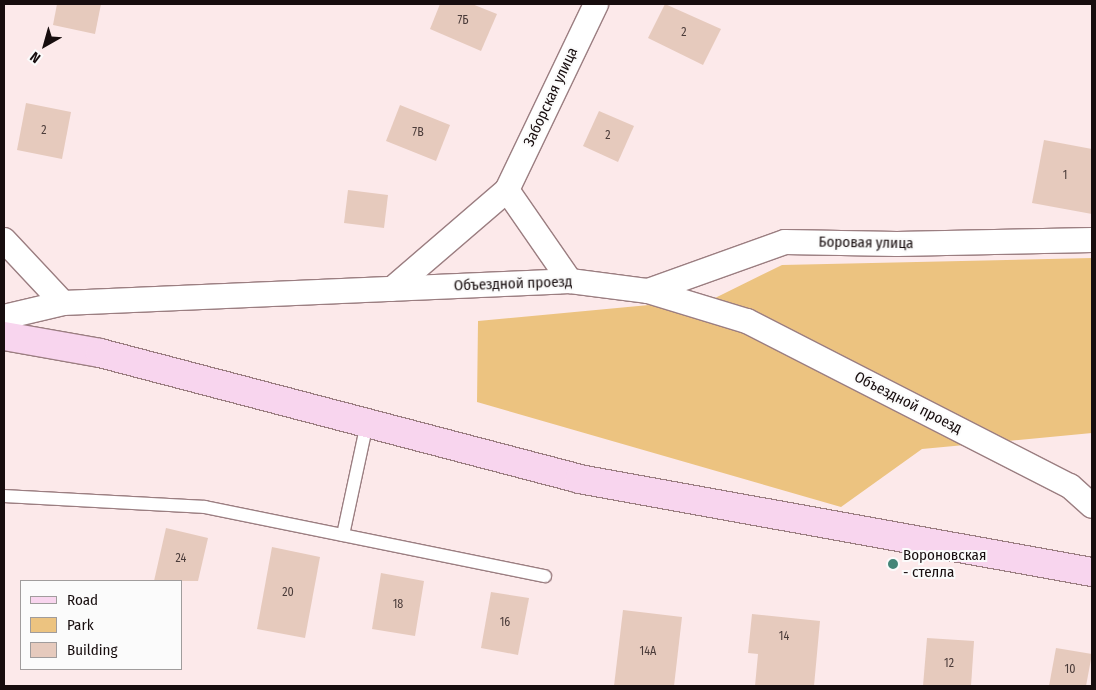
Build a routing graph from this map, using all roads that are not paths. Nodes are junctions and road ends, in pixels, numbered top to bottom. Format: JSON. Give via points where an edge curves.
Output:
{"nodes":[{"id":1,"x":596,"y":4,"type":"edge"},
{"id":2,"x":507,"y":190,"type":"junction"},
{"id":3,"x":4,"y":240,"type":"edge"},
{"id":4,"x":1092,"y":240,"type":"edge"},
{"id":5,"x":570,"y":281,"type":"junction"},
{"id":6,"x":392,"y":289,"type":"junction"},
{"id":7,"x":648,"y":291,"type":"junction"},
{"id":8,"x":63,"y":303,"type":"junction"},
{"id":9,"x":4,"y":317,"type":"edge"},
{"id":10,"x":4,"y":336,"type":"edge"},
{"id":11,"x":367,"y":423,"type":"junction"},
{"id":12,"x":4,"y":496,"type":"edge"},
{"id":13,"x":1092,"y":506,"type":"edge"},
{"id":14,"x":344,"y":535,"type":"junction"},
{"id":15,"x":1092,"y":572,"type":"edge"},
{"id":16,"x":545,"y":576,"type":"dead end"}],
"edges":[{"from":1,"to":2,"type":"street","name":"Заборская улица"},
{"from":2,"to":5,"type":"street"},
{"from":2,"to":6,"type":"street"},
{"from":3,"to":8,"type":"street"},
{"from":4,"to":7,"type":"street","name":"Боровая улица","via":[[897,244],[785,242]]},
{"from":5,"to":6,"type":"street","name":"Объездной проезд"},
{"from":5,"to":7,"type":"street","name":"Объездной проезд"},
{"from":6,"to":8,"type":"street","name":"Объездной проезд"},
{"from":7,"to":13,"type":"street","name":"Объездной проезд","via":[[747,321],[1070,486]]},
{"from":8,"to":9,"type":"street","name":"Объездной проезд"},
{"from":10,"to":11,"type":"main road","via":[[100,353]]},
{"from":11,"to":14,"type":"lane"},
{"from":11,"to":15,"type":"main road","via":[[579,479]]},
{"from":12,"to":14,"type":"lane","via":[[205,507]]},
{"from":14,"to":16,"type":"lane"}]}
